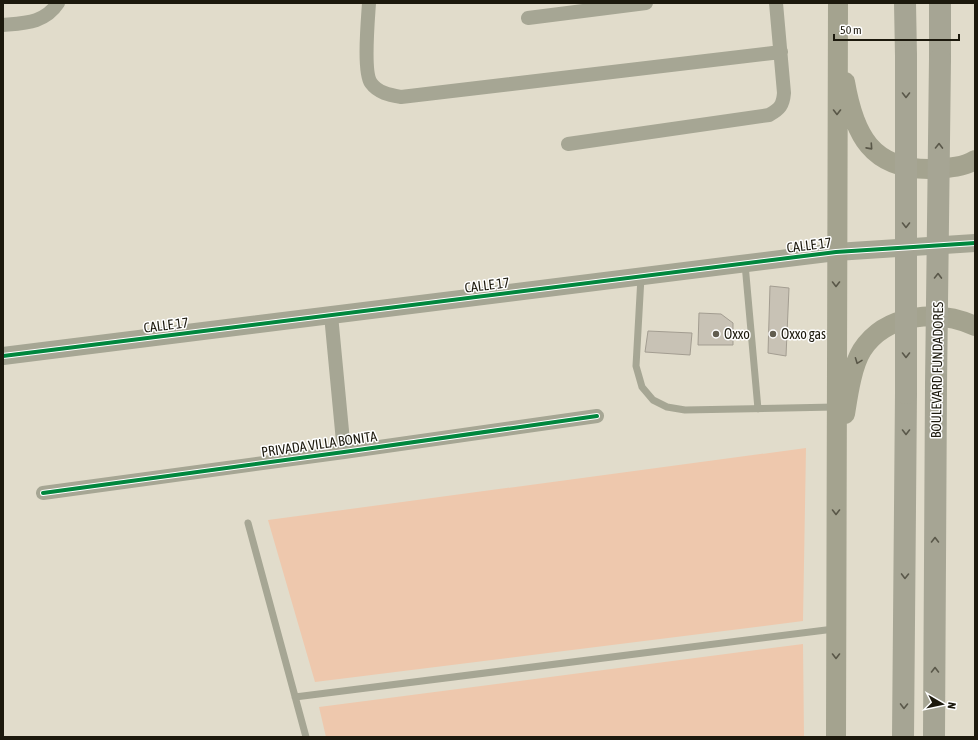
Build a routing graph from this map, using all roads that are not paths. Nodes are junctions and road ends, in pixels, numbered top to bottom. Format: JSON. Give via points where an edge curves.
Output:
{"nodes":[{"id":1,"x":58,"y":3,"type":"edge"},
{"id":2,"x":369,"y":3,"type":"edge"},
{"id":3,"x":646,"y":3,"type":"edge"},
{"id":4,"x":776,"y":3,"type":"edge"},
{"id":5,"x":838,"y":3,"type":"edge"},
{"id":6,"x":905,"y":3,"type":"edge"},
{"id":7,"x":940,"y":3,"type":"edge"},
{"id":8,"x":528,"y":18,"type":"dead end"},
{"id":9,"x":3,"y":25,"type":"edge"},
{"id":10,"x":837,"y":30,"type":"junction"},
{"id":11,"x":781,"y":52,"type":"junction"},
{"id":12,"x":568,"y":144,"type":"dead end"},
{"id":13,"x":975,"y":160,"type":"edge"},
{"id":14,"x":975,"y":243,"type":"edge"},
{"id":15,"x":836,"y":252,"type":"junction"},
{"id":16,"x":745,"y":264,"type":"junction"},
{"id":17,"x":640,"y":277,"type":"junction"},
{"id":18,"x":331,"y":315,"type":"junction"},
{"id":19,"x":975,"y":326,"type":"edge"},
{"id":20,"x":3,"y":356,"type":"edge"},
{"id":21,"x":836,"y":407,"type":"junction"},
{"id":22,"x":758,"y":409,"type":"junction"},
{"id":23,"x":597,"y":416,"type":"dead end"},
{"id":24,"x":344,"y":452,"type":"junction"},
{"id":25,"x":836,"y":485,"type":"junction"},
{"id":26,"x":43,"y":493,"type":"dead end"},
{"id":27,"x":248,"y":523,"type":"dead end"},
{"id":28,"x":836,"y":629,"type":"junction"},
{"id":29,"x":295,"y":697,"type":"junction"},
{"id":30,"x":306,"y":737,"type":"edge"},
{"id":31,"x":836,"y":737,"type":"edge"},
{"id":32,"x":903,"y":737,"type":"edge"},
{"id":33,"x":934,"y":737,"type":"edge"}],
"edges":[{"from":1,"to":9,"type":"street","via":[[44,17],[34,22]]},
{"from":2,"to":11,"type":"street","via":[[366,72],[371,83],[388,95],[401,96]]},
{"from":3,"to":8,"type":"street"},
{"from":4,"to":11,"type":"street"},
{"from":5,"to":10,"type":"main road"},
{"from":6,"to":32,"type":"highway","one_way":true,"bridge":true,"via":[[906,393]]},
{"from":33,"to":7,"type":"highway","name":"BOULEVARD FUNDADORES","one_way":true,"bridge":true},
{"from":10,"to":13,"type":"main road","one_way":true,"via":[[853,119],[863,138],[874,151],[891,163],[919,169],[952,168]]},
{"from":10,"to":15,"type":"main road","one_way":true},
{"from":11,"to":12,"type":"street","via":[[783,103],[779,110],[769,115]]},
{"from":14,"to":15,"type":"street","name":"CALLE 17"},
{"from":15,"to":16,"type":"street","name":"CALLE 17"},
{"from":15,"to":21,"type":"main road","one_way":true},
{"from":16,"to":17,"type":"street","name":"CALLE 17"},
{"from":16,"to":22,"type":"lane"},
{"from":17,"to":18,"type":"street","name":"CALLE 17"},
{"from":17,"to":22,"type":"lane","via":[[636,366],[642,386],[653,400],[667,407],[685,410]]},
{"from":18,"to":20,"type":"street","name":"CALLE 17"},
{"from":18,"to":24,"type":"street"},
{"from":19,"to":25,"type":"main road","one_way":true,"via":[[952,317],[926,316],[899,321],[879,332],[862,350],[852,377]]},
{"from":21,"to":22,"type":"lane"},
{"from":21,"to":25,"type":"main road"},
{"from":23,"to":24,"type":"street","name":"PRIVADA VILLA BONITA"},
{"from":24,"to":26,"type":"street","name":"PRIVADA VILLA BONITA"},
{"from":25,"to":28,"type":"main road","one_way":true},
{"from":27,"to":29,"type":"lane"},
{"from":28,"to":29,"type":"lane"},
{"from":28,"to":31,"type":"main road","one_way":true},
{"from":29,"to":30,"type":"lane"}]}
